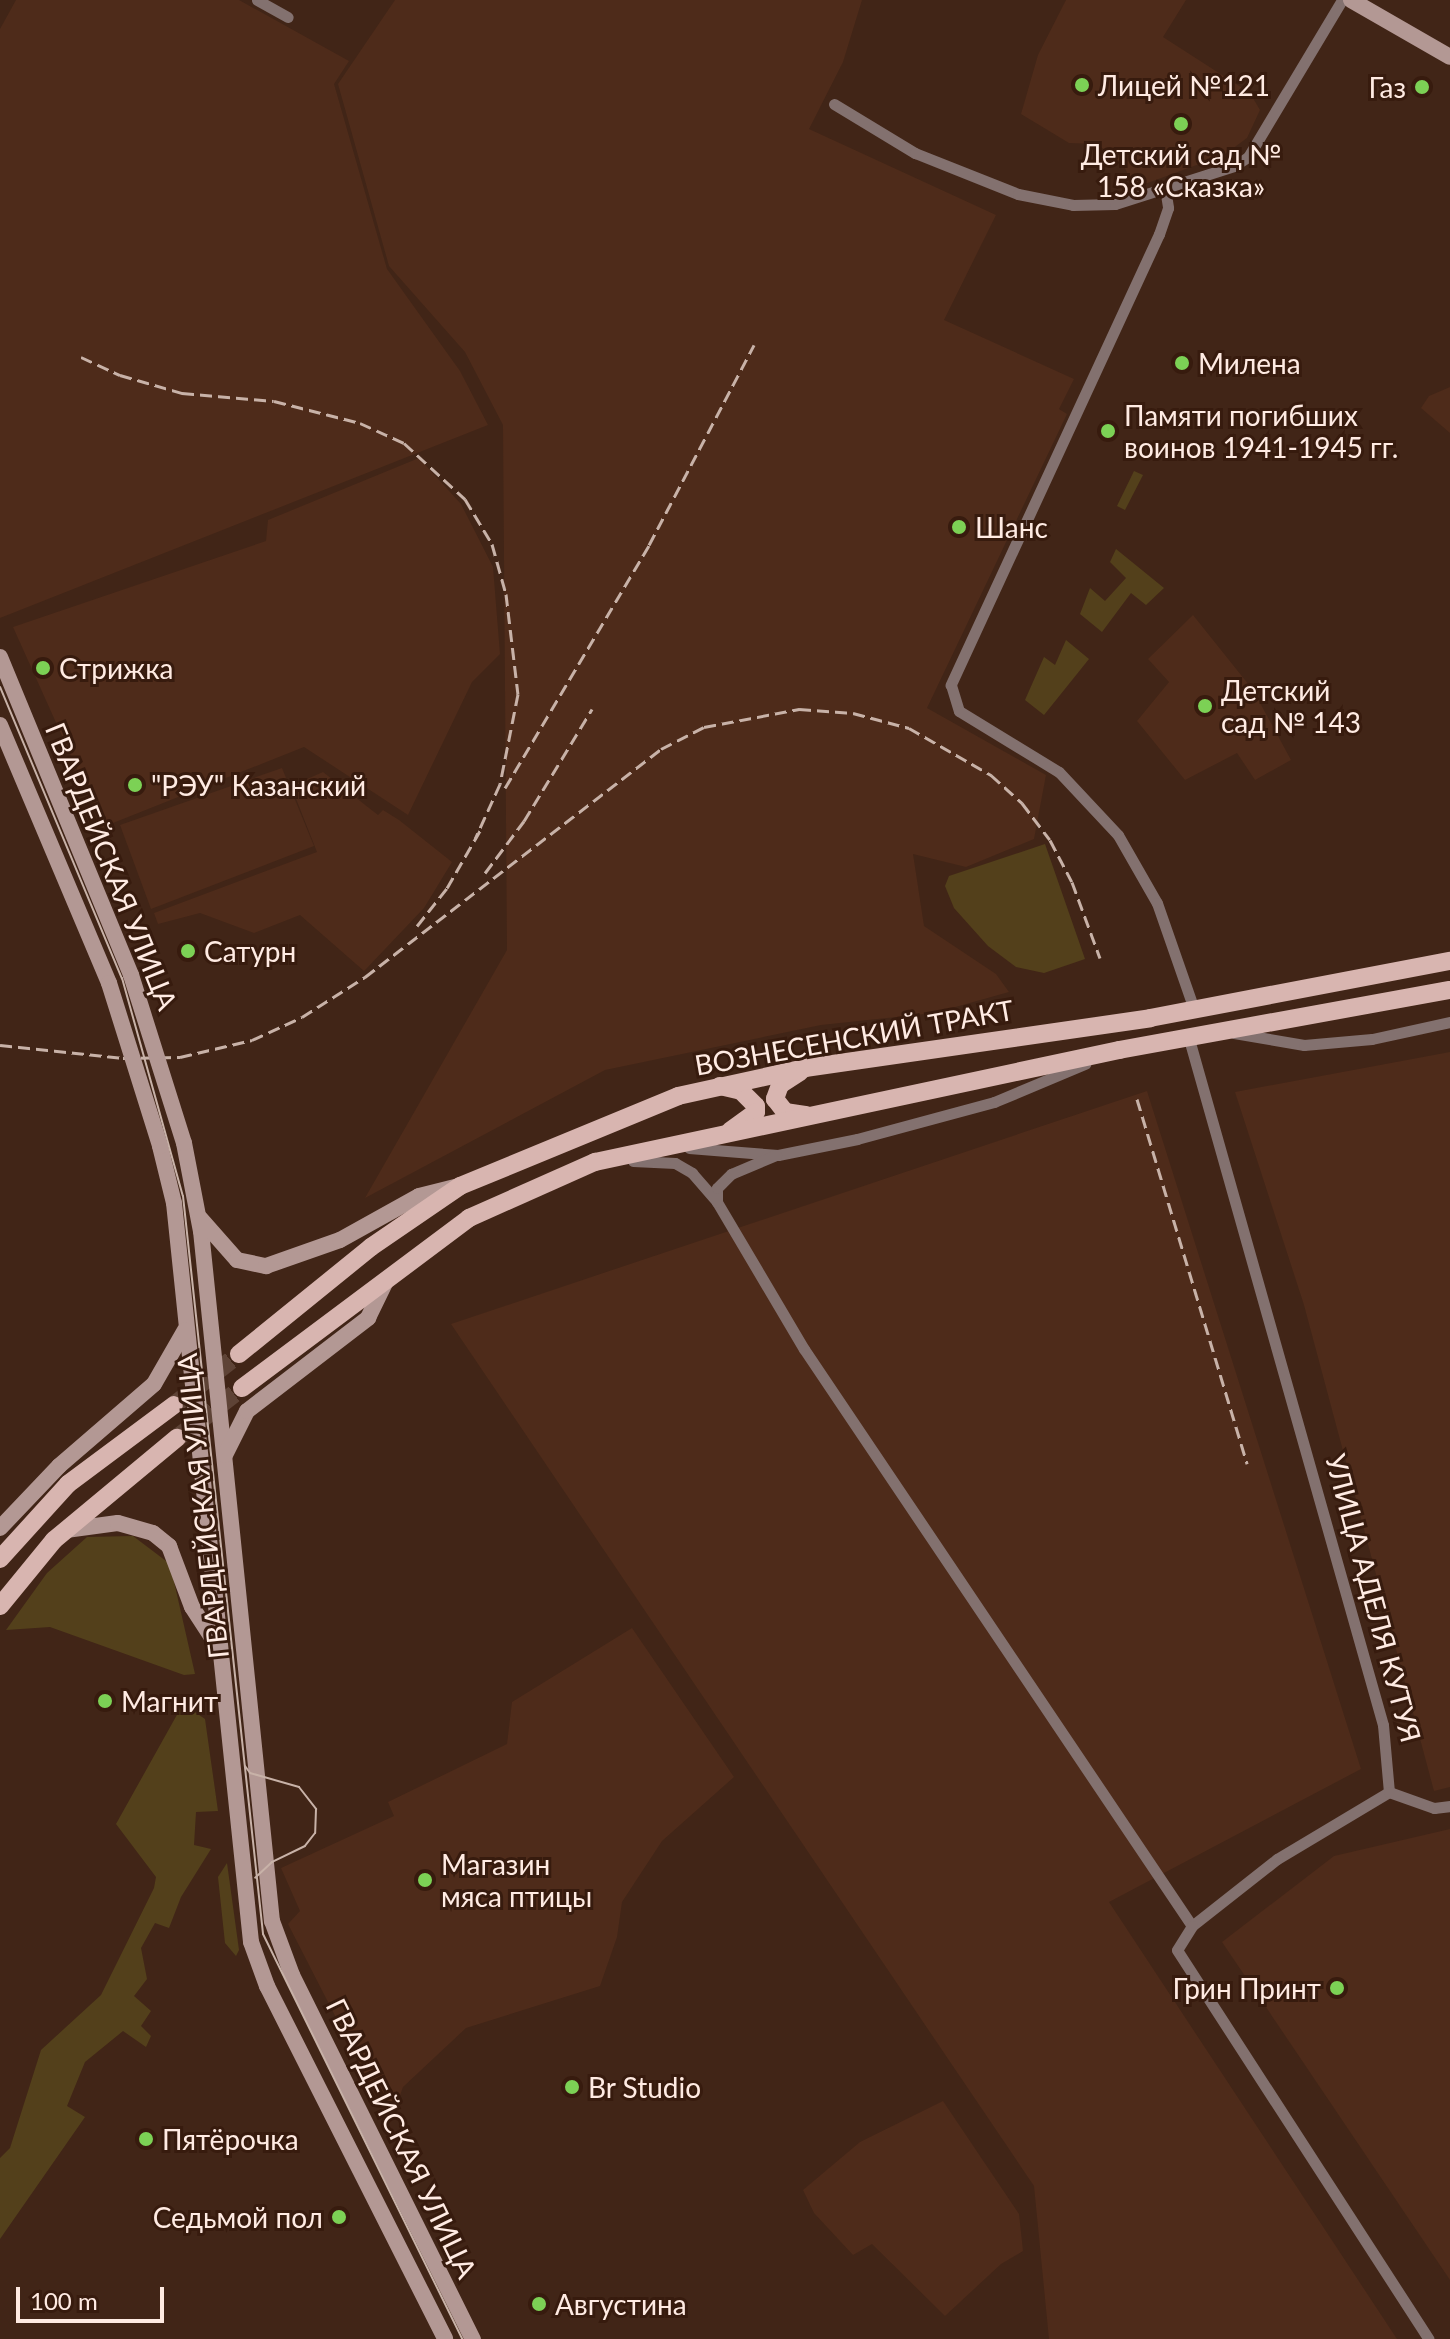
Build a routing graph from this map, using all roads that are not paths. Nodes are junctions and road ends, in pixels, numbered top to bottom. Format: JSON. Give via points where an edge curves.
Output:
{"nodes":[{"id":1,"x":257,"y":0,"type":"edge"},
{"id":2,"x":1342,"y":0,"type":"edge"},
{"id":3,"x":1361,"y":2,"type":"edge"},
{"id":4,"x":288,"y":17,"type":"dead end"},
{"id":5,"x":1450,"y":57,"type":"edge"},
{"id":6,"x":834,"y":104,"type":"dead end"},
{"id":7,"x":1165,"y":188,"type":"junction"},
{"id":8,"x":0,"y":657,"type":"edge"},
{"id":9,"x":0,"y":725,"type":"edge"},
{"id":10,"x":1450,"y":961,"type":"edge"},
{"id":11,"x":1450,"y":990,"type":"edge"},
{"id":12,"x":1194,"y":1009,"type":"junction"},
{"id":13,"x":1450,"y":1022,"type":"edge"},
{"id":14,"x":1226,"y":1030,"type":"junction"},
{"id":15,"x":1189,"y":1039,"type":"junction"},
{"id":16,"x":1119,"y":1050,"type":"junction"},
{"id":17,"x":805,"y":1068,"type":"junction"},
{"id":18,"x":713,"y":1085,"type":"junction"},
{"id":19,"x":833,"y":1113,"type":"junction"},
{"id":20,"x":721,"y":1137,"type":"junction"},
{"id":21,"x":660,"y":1146,"type":"junction"},
{"id":22,"x":778,"y":1155,"type":"junction"},
{"id":23,"x":595,"y":1162,"type":"junction"},
{"id":24,"x":460,"y":1186,"type":"junction"},
{"id":25,"x":717,"y":1202,"type":"junction"},
{"id":26,"x":198,"y":1216,"type":"junction"},
{"id":27,"x":387,"y":1279,"type":"junction"},
{"id":28,"x":186,"y":1328,"type":"junction"},
{"id":29,"x":239,"y":1354,"type":"tunnel mouth"},
{"id":30,"x":242,"y":1388,"type":"tunnel mouth"},
{"id":31,"x":174,"y":1405,"type":"tunnel mouth"},
{"id":32,"x":177,"y":1438,"type":"tunnel mouth"},
{"id":33,"x":224,"y":1457,"type":"junction"},
{"id":34,"x":0,"y":1528,"type":"edge"},
{"id":35,"x":66,"y":1530,"type":"junction"},
{"id":36,"x":0,"y":1559,"type":"edge"},
{"id":37,"x":0,"y":1606,"type":"edge"},
{"id":38,"x":220,"y":1650,"type":"junction"},
{"id":39,"x":1389,"y":1792,"type":"junction"},
{"id":40,"x":1450,"y":1806,"type":"edge"},
{"id":41,"x":1192,"y":1926,"type":"junction"},
{"id":42,"x":362,"y":2115,"type":"junction"},
{"id":43,"x":339,"y":2127,"type":"junction"},
{"id":44,"x":445,"y":2339,"type":"edge"},
{"id":45,"x":473,"y":2339,"type":"edge"},
{"id":46,"x":1429,"y":2339,"type":"edge"}],
"edges":[{"from":1,"to":4,"type":"street"},
{"from":2,"to":7,"type":"street","via":[[1248,157]]},
{"from":3,"to":5,"type":"main road"},
{"from":6,"to":7,"type":"street","via":[[915,153],[1018,194],[1073,205],[1115,204]]},
{"from":7,"to":12,"type":"street","via":[[1168,208],[1159,234],[951,685],[959,711],[1059,772],[1118,835],[1157,903]]},
{"from":8,"to":26,"type":"main road","name":"ГВАРДЕЙСКАЯ УЛИЦА","bridge":true,"via":[[131,975],[184,1143]]},
{"from":9,"to":28,"type":"main road","name":"ГВАРДЕЙСКАЯ УЛИЦА","bridge":true,"via":[[109,983],[160,1146],[174,1203]]},
{"from":10,"to":12,"type":"main road","name":"ВОЗНЕСЕНСКИЙ ТРАКТ"},
{"from":11,"to":14,"type":"main road"},
{"from":12,"to":17,"type":"main road","name":"ВОЗНЕСЕНСКИЙ ТРАКТ"},
{"from":13,"to":14,"type":"street","via":[[1372,1039],[1304,1045]]},
{"from":14,"to":15,"type":"main road"},
{"from":15,"to":16,"type":"main road"},
{"from":15,"to":39,"type":"street","name":"УЛИЦА АДЕЛЯ КУТУЯ","via":[[1380,1711],[1390,1762]]},
{"from":16,"to":19,"type":"main road"},
{"from":16,"to":22,"type":"street","via":[[994,1102]]},
{"from":17,"to":18,"type":"main road","name":"ВОЗНЕСЕНСКИЙ ТРАКТ"},
{"from":17,"to":19,"type":"main road","via":[[780,1085],[777,1105],[796,1116]]},
{"from":18,"to":20,"type":"main road","via":[[741,1091],[756,1106],[743,1124]]},
{"from":18,"to":24,"type":"main road","name":"ВОЗНЕСЕНСКИЙ ТРАКТ","via":[[622,1115]]},
{"from":19,"to":20,"type":"main road"},
{"from":20,"to":21,"type":"main road"},
{"from":21,"to":22,"type":"street"},
{"from":21,"to":23,"type":"main road"},
{"from":22,"to":25,"type":"street","via":[[731,1174],[717,1188]]},
{"from":23,"to":25,"type":"street","via":[[675,1163],[692,1173]]},
{"from":23,"to":27,"type":"main road","via":[[469,1218]]},
{"from":24,"to":26,"type":"main road","via":[[419,1196],[340,1240],[266,1266],[237,1260]]},
{"from":24,"to":29,"type":"main road","name":"ВОЗНЕСЕНСКИЙ ТРАКТ","via":[[371,1247]]},
{"from":25,"to":41,"type":"street","via":[[804,1349]]},
{"from":26,"to":33,"type":"main road","name":"ГВАРДЕЙСКАЯ УЛИЦА"},
{"from":27,"to":30,"type":"main road"},
{"from":27,"to":33,"type":"main road","via":[[368,1318],[247,1411]]},
{"from":28,"to":34,"type":"main road","via":[[154,1384],[59,1466]]},
{"from":28,"to":38,"type":"main road","name":"ГВАРДЕЙСКАЯ УЛИЦА"},
{"from":31,"to":36,"type":"main road","via":[[68,1484]]},
{"from":32,"to":35,"type":"main road"},
{"from":33,"to":42,"type":"main road","name":"ГВАРДЕЙСКАЯ УЛИЦА","via":[[272,1921],[292,1975]]},
{"from":35,"to":37,"type":"main road","via":[[20,1576]]},
{"from":35,"to":38,"type":"main road","via":[[118,1523],[153,1533],[169,1546],[192,1607]]},
{"from":38,"to":43,"type":"main road","name":"ГВАРДЕЙСКАЯ УЛИЦА","via":[[251,1942],[267,1986]]},
{"from":39,"to":40,"type":"street","via":[[1434,1808]]},
{"from":39,"to":41,"type":"street","via":[[1277,1859]]},
{"from":41,"to":46,"type":"street","via":[[1178,1956]]},
{"from":42,"to":43,"type":"main road"},
{"from":42,"to":45,"type":"main road","name":"ГВАРДЕЙСКАЯ УЛИЦА"},
{"from":43,"to":44,"type":"main road","name":"ГВАРДЕЙСКАЯ УЛИЦА"}]}
